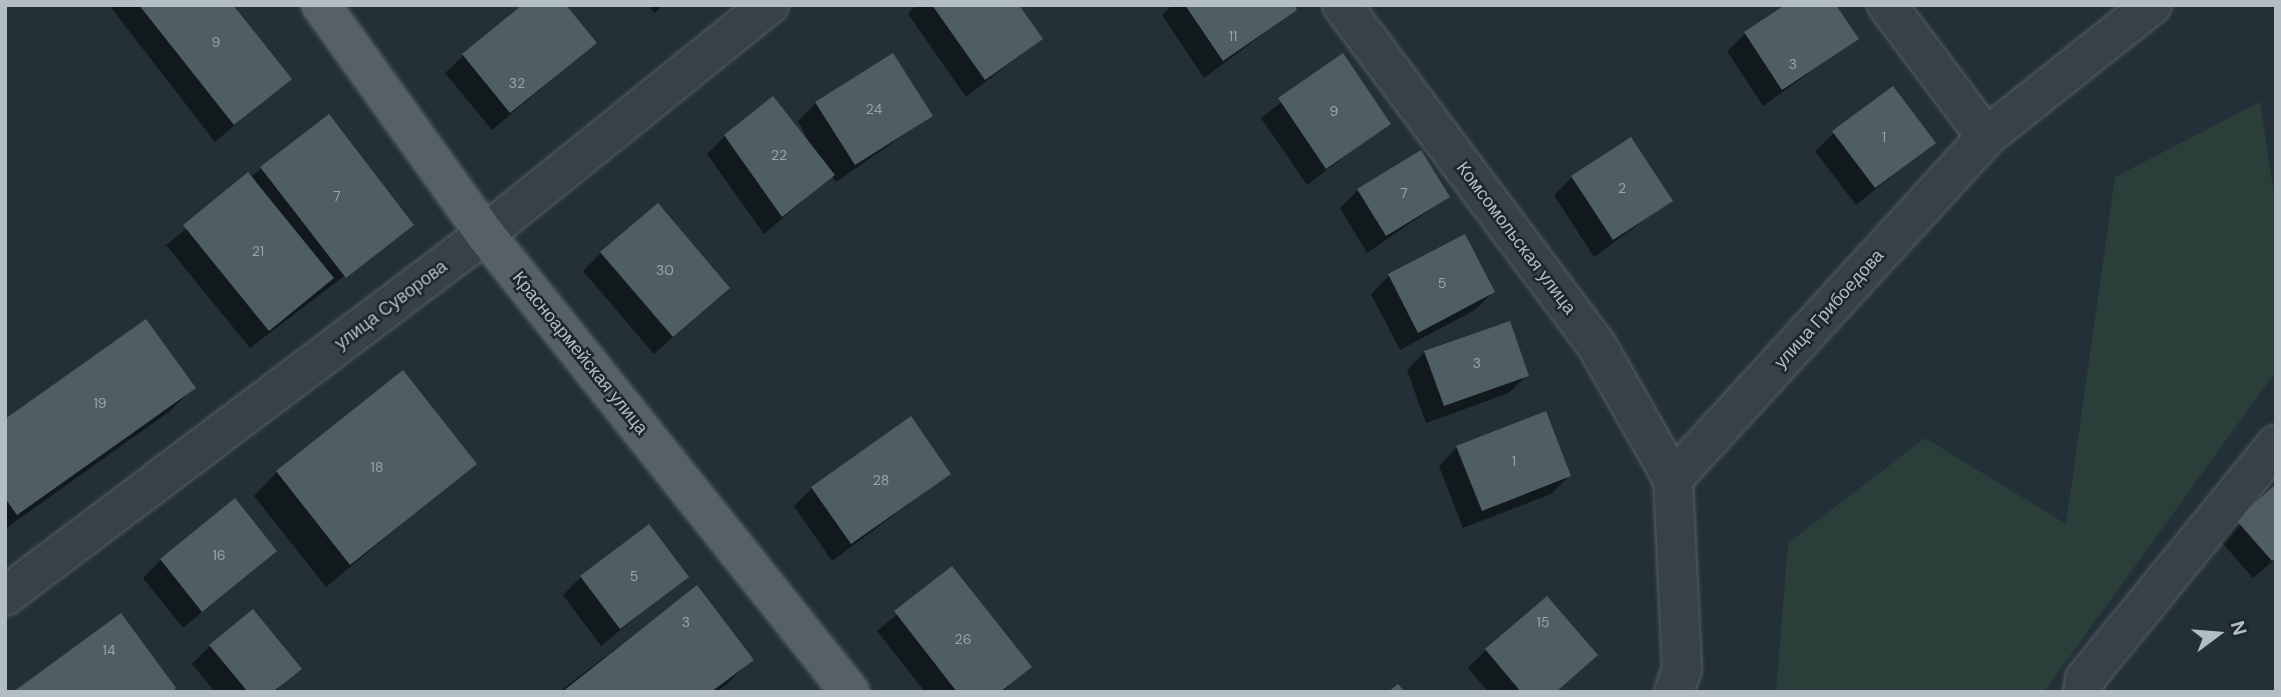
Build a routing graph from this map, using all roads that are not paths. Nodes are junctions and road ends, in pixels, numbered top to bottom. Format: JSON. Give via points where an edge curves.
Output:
{"nodes":[{"id":1,"x":321,"y":5,"type":"edge"},
{"id":2,"x":769,"y":5,"type":"edge"},
{"id":3,"x":1342,"y":5,"type":"edge"},
{"id":4,"x":1887,"y":5,"type":"edge"},
{"id":5,"x":2152,"y":5,"type":"edge"},
{"id":6,"x":1986,"y":137,"type":"junction"},
{"id":7,"x":485,"y":234,"type":"junction"},
{"id":8,"x":2276,"y":445,"type":"edge"},
{"id":9,"x":1673,"y":479,"type":"junction"},
{"id":10,"x":5,"y":596,"type":"edge"},
{"id":11,"x":850,"y":692,"type":"edge"},
{"id":12,"x":1674,"y":692,"type":"edge"},
{"id":13,"x":2083,"y":692,"type":"edge"}],
"edges":[{"from":1,"to":7,"type":"main road","name":"Красноармейская улица"},
{"from":2,"to":7,"type":"street","name":"улица Суворова"},
{"from":3,"to":9,"type":"street","name":"Комсомольская улица","via":[[1597,346]]},
{"from":4,"to":6,"type":"street"},
{"from":5,"to":6,"type":"street","name":"улица Грибоедова"},
{"from":6,"to":9,"type":"street","name":"улица Грибоедова"},
{"from":7,"to":10,"type":"street","name":"улица Суворова"},
{"from":7,"to":11,"type":"main road","name":"Красноармейская улица"},
{"from":8,"to":13,"type":"street","via":[[2085,680]]},
{"from":9,"to":12,"type":"street","via":[[1682,669]]}]}
